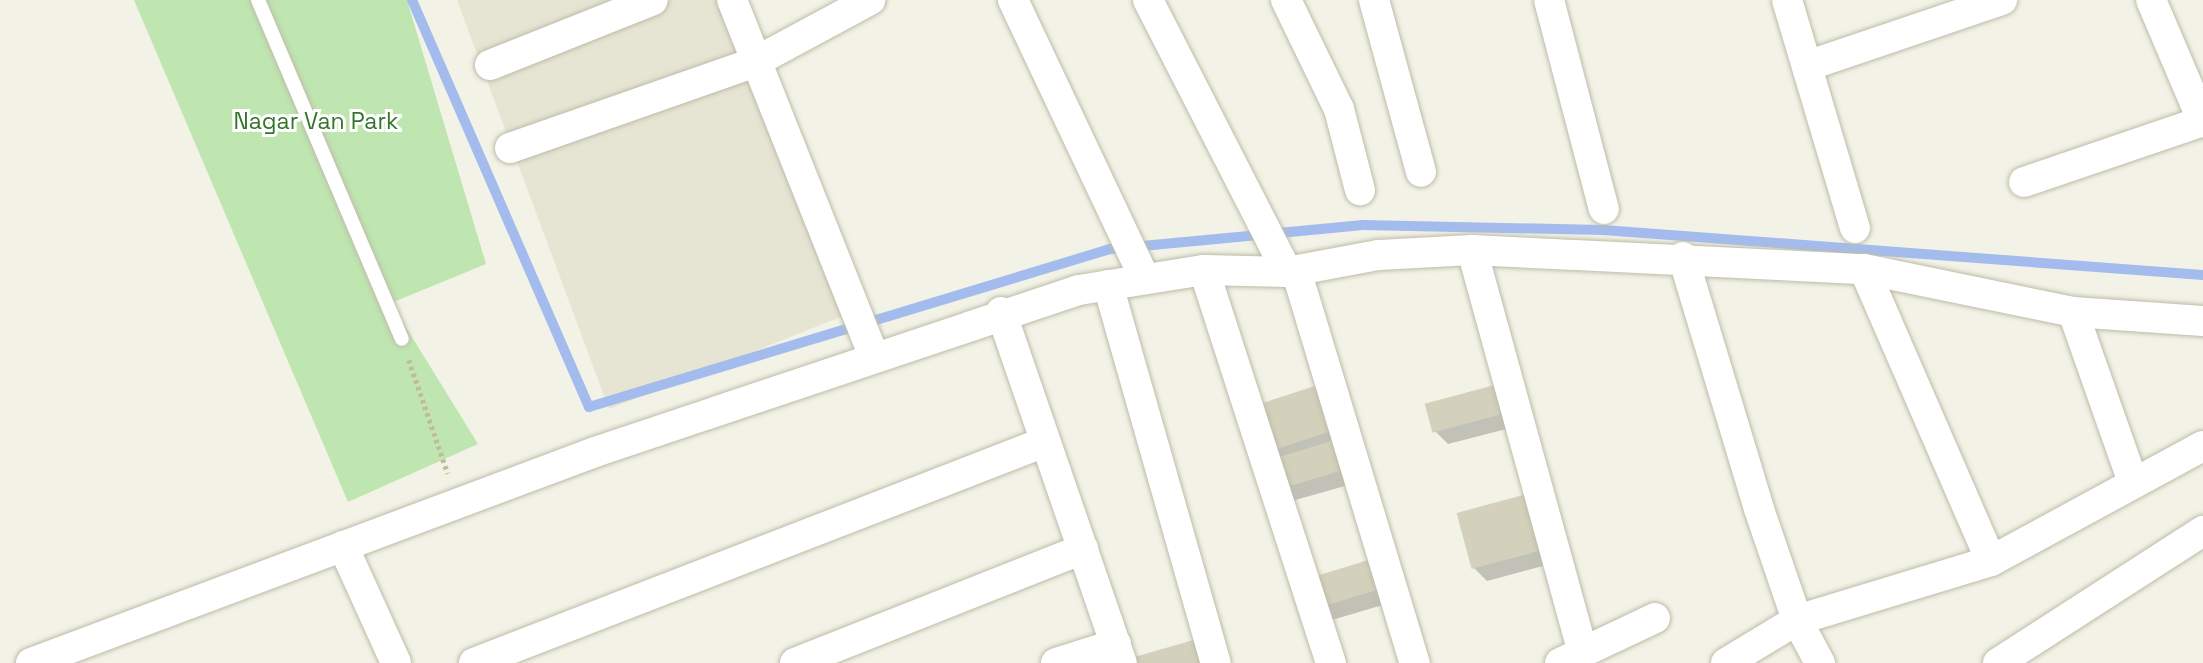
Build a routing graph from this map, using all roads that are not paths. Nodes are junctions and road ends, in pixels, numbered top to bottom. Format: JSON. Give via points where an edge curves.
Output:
{"nodes":[{"id":1,"x":258,"y":0,"type":"edge"},
{"id":2,"x":653,"y":0,"type":"edge"},
{"id":3,"x":732,"y":0,"type":"edge"},
{"id":4,"x":870,"y":0,"type":"edge"},
{"id":5,"x":1013,"y":0,"type":"edge"},
{"id":6,"x":1148,"y":0,"type":"edge"},
{"id":7,"x":1286,"y":0,"type":"edge"},
{"id":8,"x":1374,"y":0,"type":"edge"},
{"id":9,"x":1549,"y":0,"type":"edge"},
{"id":10,"x":1787,"y":0,"type":"edge"},
{"id":11,"x":2002,"y":0,"type":"edge"},
{"id":12,"x":2151,"y":0,"type":"edge"},
{"id":13,"x":755,"y":62,"type":"junction"},
{"id":14,"x":490,"y":65,"type":"dead end"},
{"id":15,"x":1807,"y":66,"type":"junction"},
{"id":16,"x":2203,"y":122,"type":"edge"},
{"id":17,"x":510,"y":148,"type":"dead end"},
{"id":18,"x":1421,"y":172,"type":"dead end"},
{"id":19,"x":2024,"y":183,"type":"dead end"},
{"id":20,"x":1360,"y":190,"type":"dead end"},
{"id":21,"x":1604,"y":209,"type":"dead end"},
{"id":22,"x":1855,"y":228,"type":"dead end"},
{"id":23,"x":1472,"y":250,"type":"junction"},
{"id":24,"x":1683,"y":257,"type":"junction"},
{"id":25,"x":1135,"y":260,"type":"junction"},
{"id":26,"x":1288,"y":268,"type":"junction"},
{"id":27,"x":1204,"y":270,"type":"junction"},
{"id":28,"x":1864,"y":270,"type":"junction"},
{"id":29,"x":1108,"y":285,"type":"junction"},
{"id":30,"x":1001,"y":312,"type":"junction"},
{"id":31,"x":2073,"y":312,"type":"junction"},
{"id":32,"x":2203,"y":321,"type":"edge"},
{"id":33,"x":865,"y":336,"type":"junction"},
{"id":34,"x":402,"y":339,"type":"road end"},
{"id":35,"x":1045,"y":442,"type":"junction"},
{"id":36,"x":2203,"y":446,"type":"edge"},
{"id":37,"x":2132,"y":480,"type":"junction"},
{"id":38,"x":2203,"y":531,"type":"edge"},
{"id":39,"x":343,"y":546,"type":"junction"},
{"id":40,"x":1083,"y":549,"type":"junction"},
{"id":41,"x":1991,"y":561,"type":"junction"},
{"id":42,"x":1656,"y":618,"type":"dead end"},
{"id":43,"x":1797,"y":620,"type":"junction"},
{"id":44,"x":536,"y":653,"type":"edge"},
{"id":45,"x":1119,"y":654,"type":"edge"},
{"id":46,"x":1572,"y":658,"type":"edge"},
{"id":47,"x":31,"y":663,"type":"edge"},
{"id":48,"x":396,"y":663,"type":"edge"},
{"id":49,"x":474,"y":663,"type":"edge"},
{"id":50,"x":794,"y":663,"type":"edge"},
{"id":51,"x":1056,"y":663,"type":"edge"},
{"id":52,"x":1216,"y":663,"type":"edge"},
{"id":53,"x":1331,"y":663,"type":"edge"},
{"id":54,"x":1415,"y":663,"type":"edge"},
{"id":55,"x":1726,"y":663,"type":"edge"},
{"id":56,"x":1820,"y":663,"type":"edge"},
{"id":57,"x":1998,"y":663,"type":"edge"}],
"edges":[{"from":1,"to":34,"type":"lane"},
{"from":2,"to":14,"type":"street"},
{"from":3,"to":13,"type":"street"},
{"from":4,"to":13,"type":"street"},
{"from":5,"to":25,"type":"street"},
{"from":6,"to":26,"type":"street"},
{"from":7,"to":20,"type":"street","via":[[1339,109]]},
{"from":8,"to":18,"type":"street"},
{"from":9,"to":21,"type":"street"},
{"from":10,"to":15,"type":"street"},
{"from":11,"to":15,"type":"street"},
{"from":12,"to":16,"type":"street"},
{"from":13,"to":17,"type":"street"},
{"from":13,"to":33,"type":"street"},
{"from":15,"to":22,"type":"street"},
{"from":16,"to":19,"type":"street"},
{"from":23,"to":24,"type":"street"},
{"from":23,"to":26,"type":"street","via":[[1379,255]]},
{"from":23,"to":46,"type":"street"},
{"from":24,"to":28,"type":"street"},
{"from":24,"to":43,"type":"street"},
{"from":25,"to":27,"type":"street"},
{"from":25,"to":29,"type":"street"},
{"from":26,"to":27,"type":"street"},
{"from":26,"to":54,"type":"street"},
{"from":27,"to":53,"type":"street"},
{"from":28,"to":31,"type":"street"},
{"from":28,"to":41,"type":"street"},
{"from":29,"to":30,"type":"street"},
{"from":29,"to":52,"type":"street"},
{"from":30,"to":33,"type":"street"},
{"from":30,"to":35,"type":"street"},
{"from":31,"to":32,"type":"street"},
{"from":31,"to":37,"type":"street"},
{"from":33,"to":39,"type":"street"},
{"from":35,"to":40,"type":"street"},
{"from":35,"to":44,"type":"street"},
{"from":36,"to":37,"type":"street"},
{"from":37,"to":41,"type":"street"},
{"from":38,"to":57,"type":"street"},
{"from":39,"to":47,"type":"street"},
{"from":39,"to":48,"type":"street"},
{"from":40,"to":45,"type":"street"},
{"from":40,"to":50,"type":"street"},
{"from":41,"to":43,"type":"street"},
{"from":42,"to":46,"type":"street"},
{"from":43,"to":55,"type":"street"},
{"from":43,"to":56,"type":"street"},
{"from":44,"to":49,"type":"street"},
{"from":45,"to":51,"type":"street"}]}
